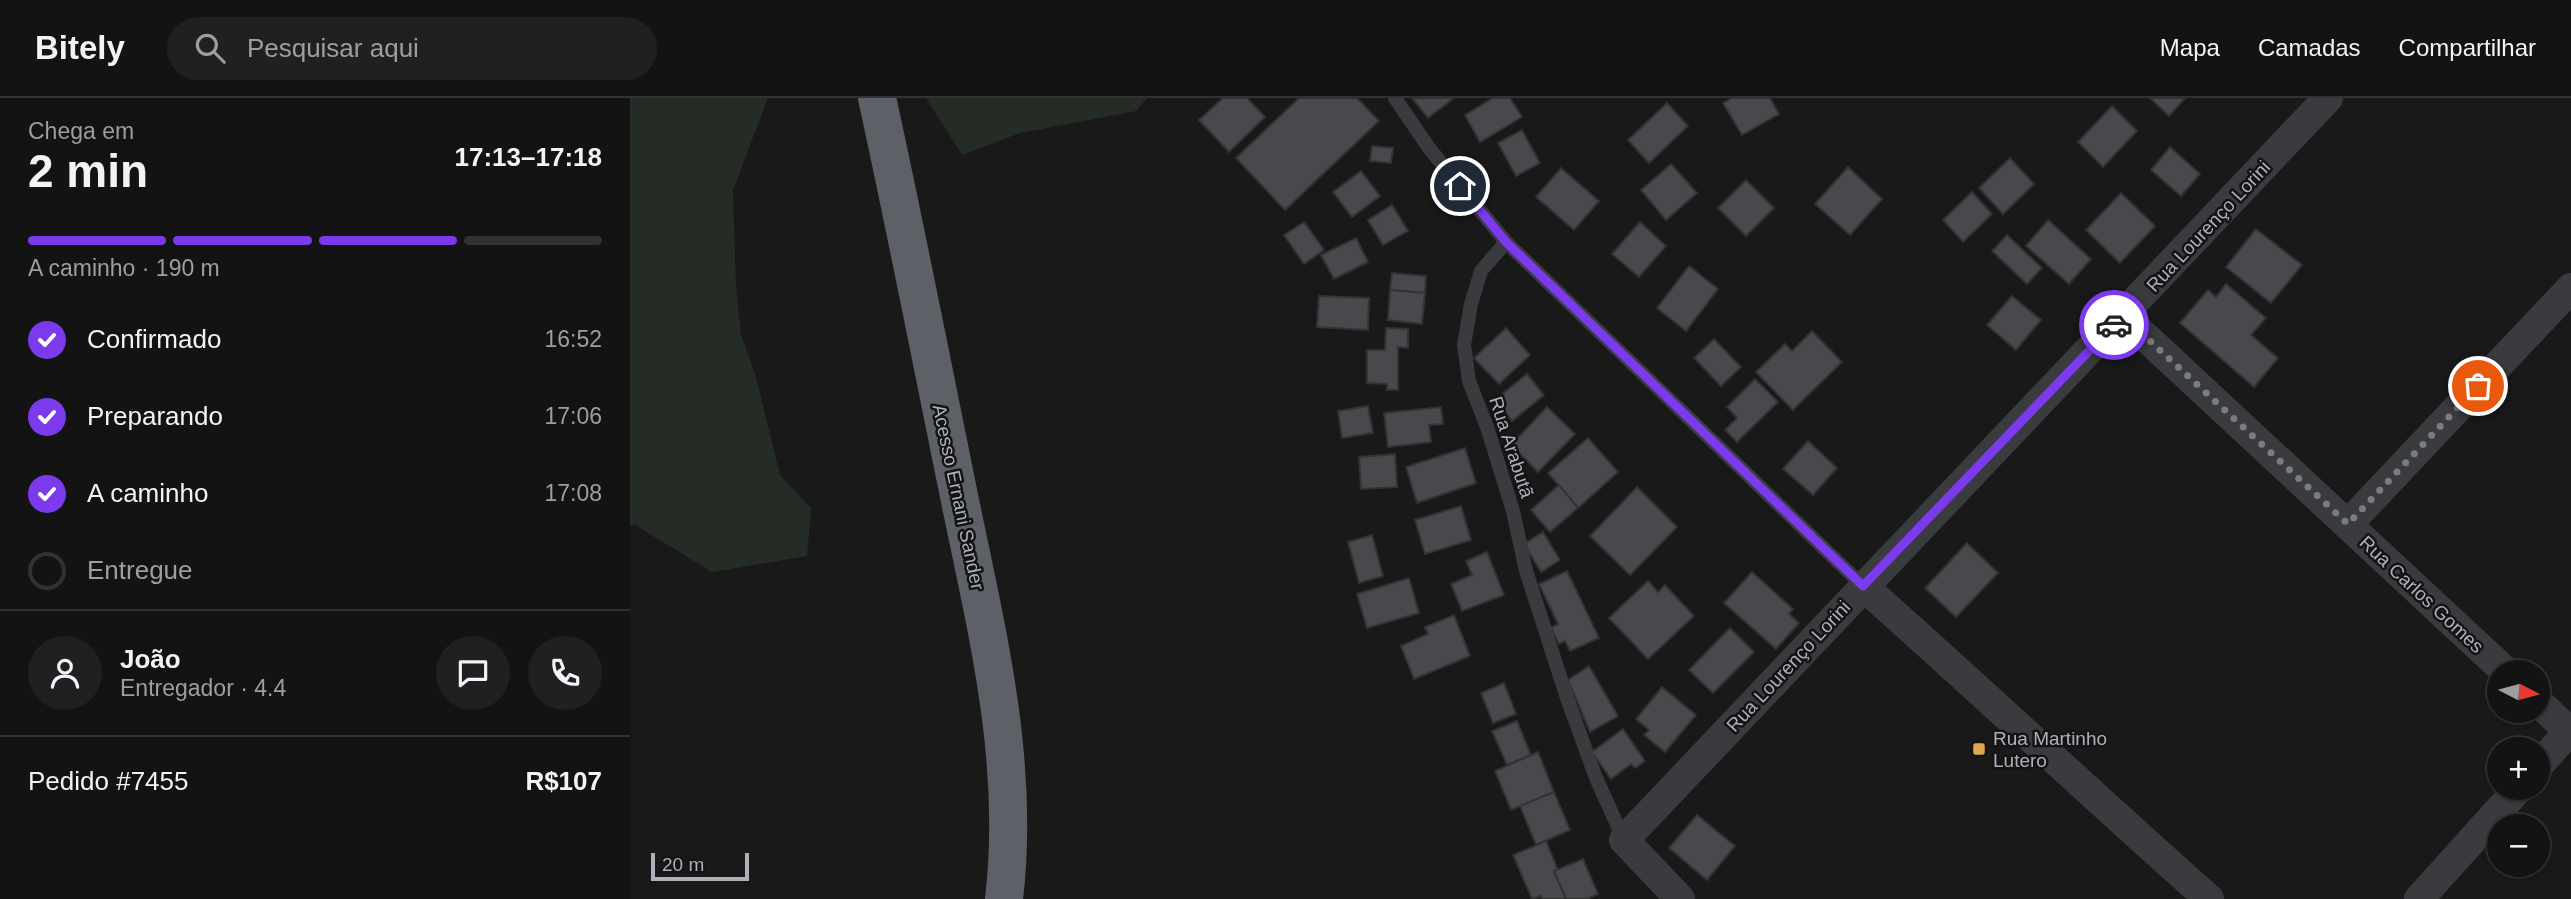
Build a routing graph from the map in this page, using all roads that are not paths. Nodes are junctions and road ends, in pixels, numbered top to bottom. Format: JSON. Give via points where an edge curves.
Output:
{"nodes":[{"id":1,"x":877,"y":98,"type":"edge"},
{"id":2,"x":1395,"y":98,"type":"edge"},
{"id":3,"x":2328,"y":98,"type":"edge"},
{"id":4,"x":1506,"y":242,"type":"junction"},
{"id":5,"x":2571,"y":288,"type":"edge"},
{"id":6,"x":2123,"y":316,"type":"junction"},
{"id":7,"x":2348,"y":524,"type":"junction"},
{"id":8,"x":1863,"y":586,"type":"junction"},
{"id":9,"x":2493,"y":660,"type":"edge"},
{"id":10,"x":2550,"y":713,"type":"edge"},
{"id":11,"x":2570,"y":731,"type":"edge"},
{"id":12,"x":2550,"y":753,"type":"edge"},
{"id":13,"x":2508,"y":800,"type":"edge"},
{"id":14,"x":1624,"y":840,"type":"junction"},
{"id":15,"x":1004,"y":899,"type":"edge"},
{"id":16,"x":1680,"y":899,"type":"edge"},
{"id":17,"x":2209,"y":899,"type":"edge"},
{"id":18,"x":2419,"y":899,"type":"edge"}],
"edges":[{"from":1,"to":15,"type":"highway","name":"Acesso Ernani Sander","via":[[997,684],[1009,783]]},
{"from":2,"to":4,"type":"lane","via":[[1429,149]]},
{"from":3,"to":6,"type":"street","name":"Rua Lourenço Lorini"},
{"from":4,"to":8,"type":"lane"},
{"from":4,"to":14,"type":"lane","name":"Rua Arabutã","via":[[1481,271],[1471,304],[1464,345],[1469,381],[1502,475],[1567,698]]},
{"from":5,"to":7,"type":"street"},
{"from":6,"to":7,"type":"street","name":"Rua Carlos Gomes"},
{"from":6,"to":8,"type":"street","name":"Rua Lourenço Lorini"},
{"from":7,"to":9,"type":"street","name":"Rua Carlos Gomes"},
{"from":8,"to":14,"type":"street","name":"Rua Lourenço Lorini"},
{"from":8,"to":17,"type":"street"},
{"from":10,"to":11,"type":"street"},
{"from":11,"to":12,"type":"street"},
{"from":13,"to":18,"type":"street"},
{"from":14,"to":16,"type":"street"}]}
